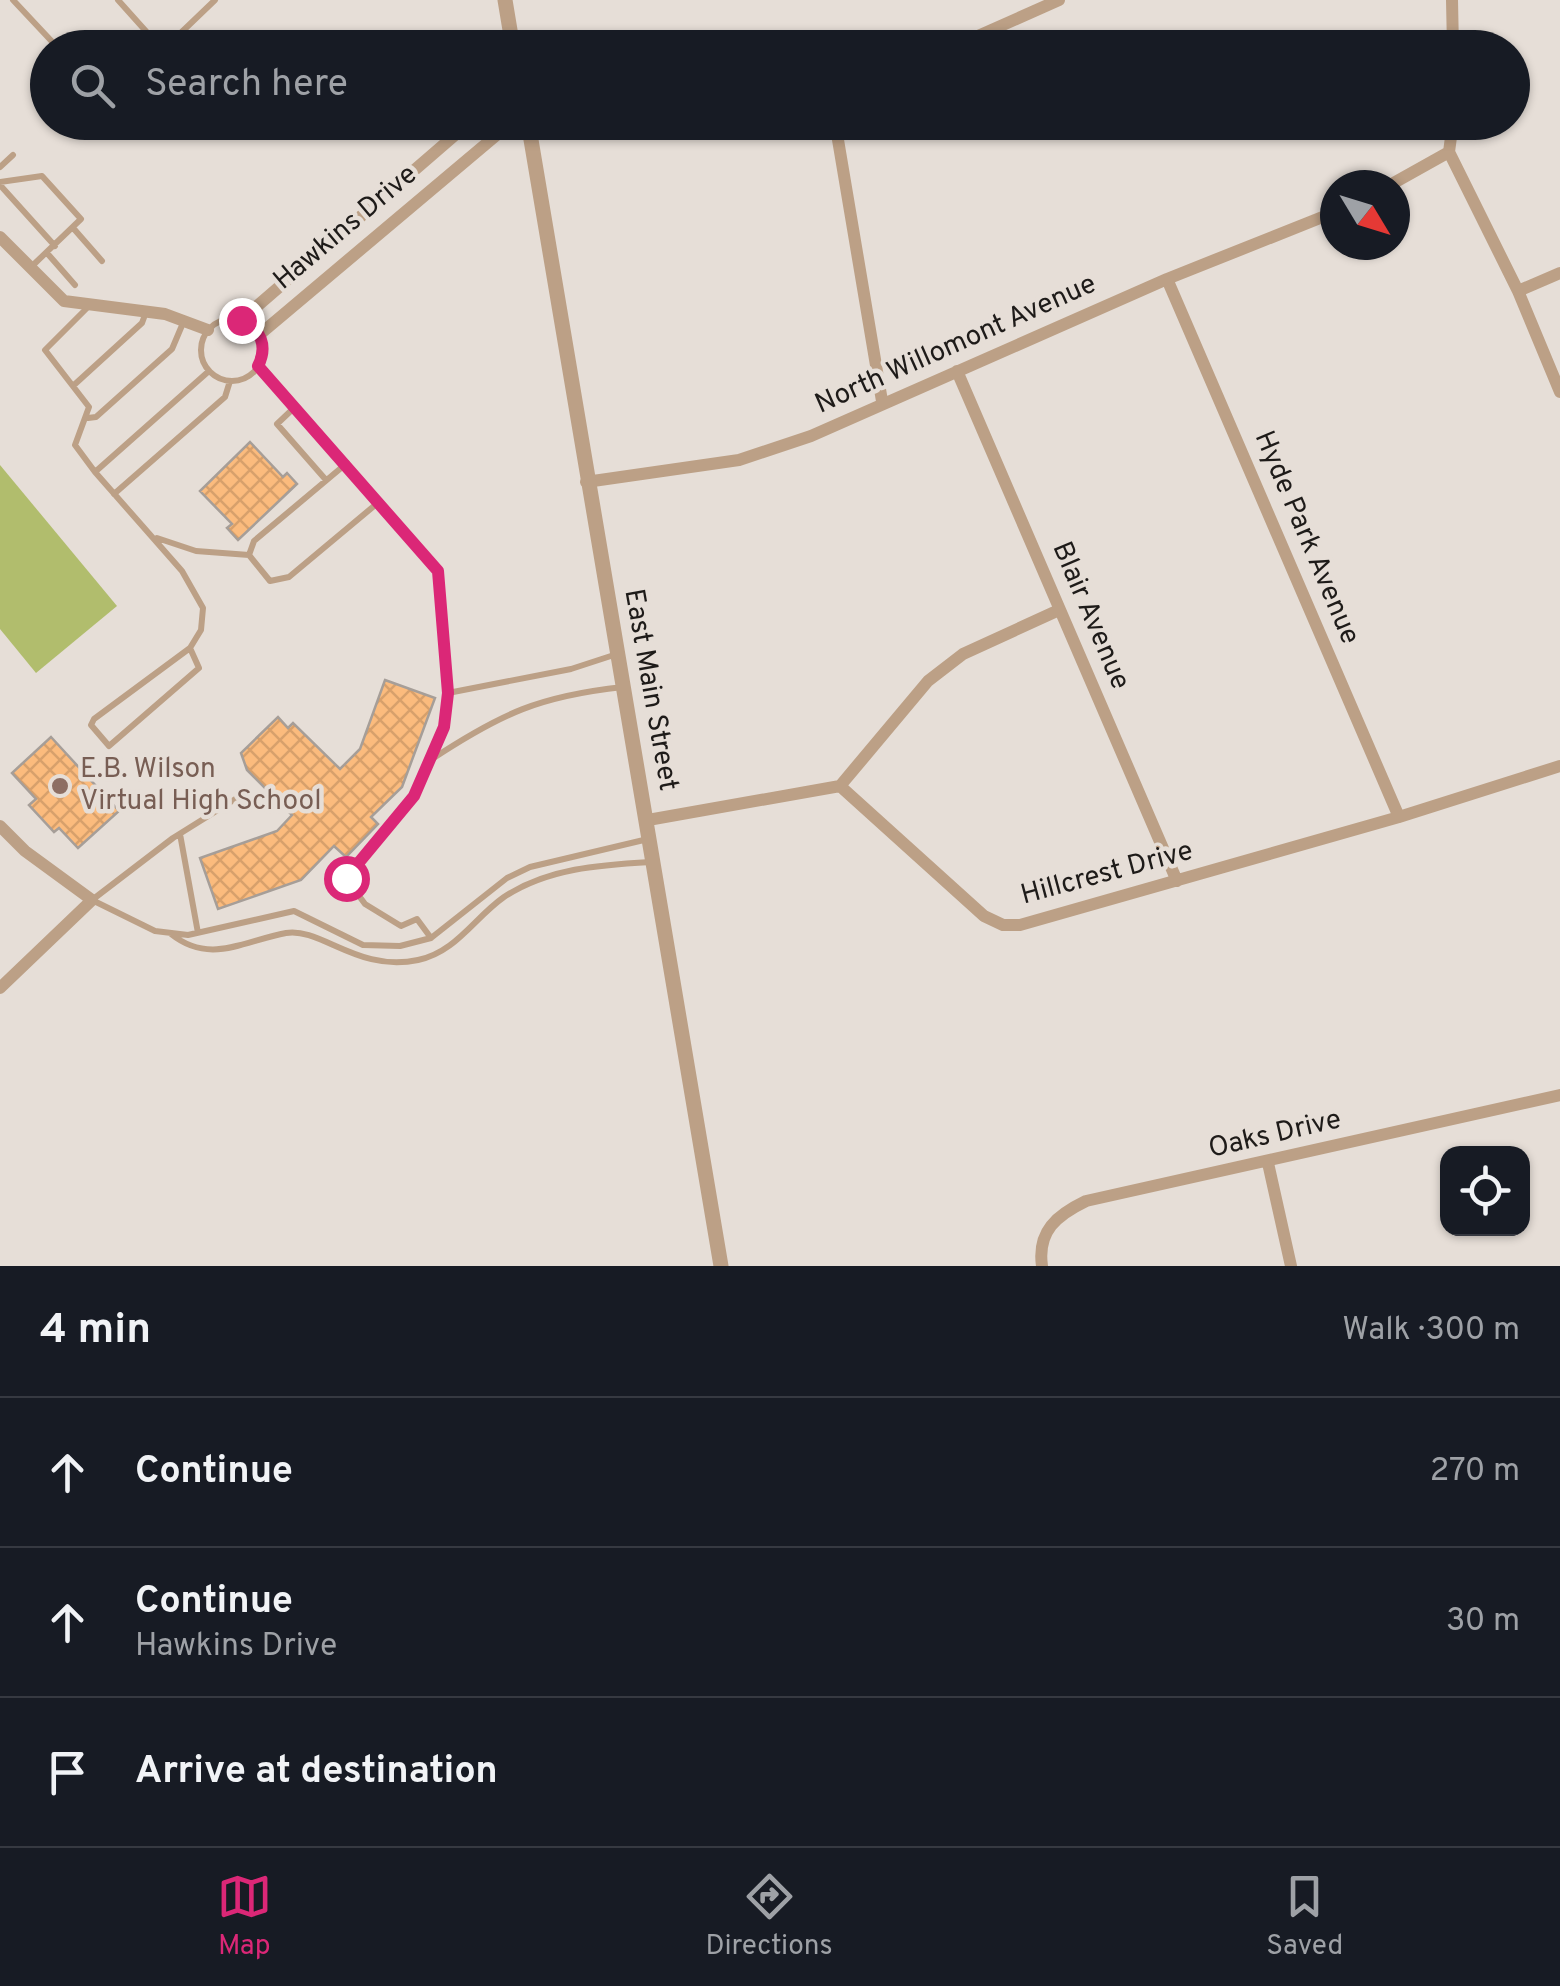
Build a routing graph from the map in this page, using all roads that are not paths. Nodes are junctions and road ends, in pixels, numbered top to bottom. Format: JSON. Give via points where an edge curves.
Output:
{"nodes":[{"id":1,"x":13,"y":0,"type":"edge"},
{"id":2,"x":118,"y":0,"type":"edge"},
{"id":3,"x":215,"y":0,"type":"edge"},
{"id":4,"x":505,"y":0,"type":"edge"},
{"id":5,"x":1059,"y":0,"type":"edge"},
{"id":6,"x":1452,"y":0,"type":"edge"},
{"id":7,"x":41,"y":30,"type":"edge"},
{"id":8,"x":146,"y":30,"type":"edge"},
{"id":9,"x":182,"y":30,"type":"edge"},
{"id":10,"x":511,"y":30,"type":"edge"},
{"id":11,"x":992,"y":30,"type":"edge"},
{"id":12,"x":1453,"y":30,"type":"edge"},
{"id":13,"x":449,"y":140,"type":"edge"},
{"id":14,"x":491,"y":140,"type":"edge"},
{"id":15,"x":531,"y":140,"type":"edge"},
{"id":16,"x":838,"y":140,"type":"edge"},
{"id":17,"x":1451,"y":140,"type":"edge"},
{"id":18,"x":1449,"y":152,"type":"junction"},
{"id":19,"x":13,"y":155,"type":"dead end"},
{"id":20,"x":0,"y":168,"type":"edge"},
{"id":21,"x":1410,"y":174,"type":"edge"},
{"id":22,"x":0,"y":183,"type":"edge"},
{"id":23,"x":1320,"y":218,"type":"edge"},
{"id":24,"x":74,"y":229,"type":"junction"},
{"id":25,"x":0,"y":237,"type":"edge"},
{"id":26,"x":55,"y":246,"type":"junction"},
{"id":27,"x":47,"y":253,"type":"junction"},
{"id":28,"x":102,"y":261,"type":"dead end"},
{"id":29,"x":29,"y":269,"type":"junction"},
{"id":30,"x":1560,"y":273,"type":"edge"},
{"id":31,"x":1167,"y":279,"type":"junction"},
{"id":32,"x":76,"y":285,"type":"dead end"},
{"id":33,"x":1518,"y":291,"type":"junction"},
{"id":34,"x":89,"y":304,"type":"junction"},
{"id":35,"x":146,"y":312,"type":"junction"},
{"id":36,"x":184,"y":320,"type":"junction"},
{"id":37,"x":241,"y":320,"type":"junction"},
{"id":38,"x":208,"y":330,"type":"junction"},
{"id":39,"x":260,"y":335,"type":"junction"},
{"id":40,"x":258,"y":366,"type":"junction"},
{"id":41,"x":208,"y":371,"type":"junction"},
{"id":42,"x":957,"y":371,"type":"junction"},
{"id":43,"x":230,"y":381,"type":"junction"},
{"id":44,"x":74,"y":385,"type":"junction"},
{"id":45,"x":1560,"y":392,"type":"edge"},
{"id":46,"x":882,"y":402,"type":"junction"},
{"id":47,"x":296,"y":406,"type":"junction"},
{"id":48,"x":88,"y":418,"type":"junction"},
{"id":49,"x":347,"y":463,"type":"junction"},
{"id":50,"x":95,"y":472,"type":"junction"},
{"id":51,"x":326,"y":480,"type":"junction"},
{"id":52,"x":586,"y":482,"type":"junction"},
{"id":53,"x":114,"y":494,"type":"junction"},
{"id":54,"x":380,"y":501,"type":"junction"},
{"id":55,"x":147,"y":532,"type":"junction"},
{"id":56,"x":248,"y":555,"type":"junction"},
{"id":57,"x":1060,"y":610,"type":"junction"},
{"id":58,"x":190,"y":648,"type":"junction"},
{"id":59,"x":618,"y":654,"type":"junction"},
{"id":60,"x":624,"y":687,"type":"junction"},
{"id":61,"x":448,"y":693,"type":"junction"},
{"id":62,"x":432,"y":760,"type":"junction"},
{"id":63,"x":1560,"y":766,"type":"edge"},
{"id":64,"x":840,"y":786,"type":"junction"},
{"id":65,"x":237,"y":798,"type":"dead end"},
{"id":66,"x":1399,"y":817,"type":"junction"},
{"id":67,"x":648,"y":820,"type":"junction"},
{"id":68,"x":0,"y":826,"type":"edge"},
{"id":69,"x":180,"y":834,"type":"junction"},
{"id":70,"x":650,"y":838,"type":"junction"},
{"id":71,"x":654,"y":862,"type":"junction"},
{"id":72,"x":1177,"y":881,"type":"junction"},
{"id":73,"x":92,"y":900,"type":"junction"},
{"id":74,"x":170,"y":933,"type":"junction"},
{"id":75,"x":198,"y":933,"type":"junction"},
{"id":76,"x":431,"y":938,"type":"junction"},
{"id":77,"x":0,"y":988,"type":"edge"},
{"id":78,"x":1560,"y":1095,"type":"edge"},
{"id":79,"x":1268,"y":1162,"type":"junction"},
{"id":80,"x":722,"y":1266,"type":"edge"},
{"id":81,"x":1042,"y":1266,"type":"edge"},
{"id":82,"x":1292,"y":1266,"type":"edge"}],
"edges":[{"from":1,"to":7,"type":"lane"},
{"from":2,"to":8,"type":"lane"},
{"from":3,"to":9,"type":"lane"},
{"from":4,"to":10,"type":"street"},
{"from":5,"to":11,"type":"street"},
{"from":6,"to":12,"type":"street"},
{"from":13,"to":37,"type":"street","name":"Hawkins Drive"},
{"from":14,"to":39,"type":"street","name":"Hawkins Drive"},
{"from":15,"to":52,"type":"street","name":"East Main Street"},
{"from":16,"to":46,"type":"street"},
{"from":17,"to":18,"type":"street"},
{"from":18,"to":21,"type":"street"},
{"from":18,"to":33,"type":"street"},
{"from":19,"to":20,"type":"lane"},
{"from":22,"to":24,"type":"lane","via":[[42,176],[79,216]]},
{"from":22,"to":26,"type":"lane"},
{"from":23,"to":31,"type":"street","name":"North Willomont Avenue"},
{"from":24,"to":26,"type":"lane"},
{"from":24,"to":28,"type":"lane"},
{"from":25,"to":29,"type":"street"},
{"from":26,"to":27,"type":"lane"},
{"from":27,"to":29,"type":"lane"},
{"from":27,"to":32,"type":"lane"},
{"from":29,"to":34,"type":"street","via":[[64,300]]},
{"from":30,"to":33,"type":"street"},
{"from":31,"to":42,"type":"street","name":"North Willomont Avenue"},
{"from":31,"to":66,"type":"street","name":"Hyde Park Avenue"},
{"from":33,"to":45,"type":"street"},
{"from":34,"to":35,"type":"street"},
{"from":34,"to":44,"type":"lane","via":[[45,350]]},
{"from":35,"to":36,"type":"street"},
{"from":35,"to":44,"type":"lane"},
{"from":36,"to":38,"type":"street"},
{"from":36,"to":48,"type":"lane","via":[[172,348]]},
{"from":37,"to":38,"type":"lane","name":"Hawkins Drive","via":[[223,320]]},
{"from":37,"to":39,"type":"lane"},
{"from":38,"to":41,"type":"lane","via":[[201,346]]},
{"from":39,"to":40,"type":"lane"},
{"from":40,"to":43,"type":"lane"},
{"from":40,"to":47,"type":"lane"},
{"from":41,"to":43,"type":"lane"},
{"from":41,"to":50,"type":"lane"},
{"from":42,"to":46,"type":"street","name":"North Willomont Avenue"},
{"from":42,"to":57,"type":"street","name":"Blair Avenue"},
{"from":43,"to":53,"type":"lane","via":[[224,397]]},
{"from":44,"to":48,"type":"lane"},
{"from":46,"to":52,"type":"street","name":"North Willomont Avenue","via":[[811,436],[738,460]]},
{"from":47,"to":49,"type":"lane"},
{"from":47,"to":51,"type":"lane","via":[[277,424]]},
{"from":48,"to":50,"type":"lane","via":[[75,445]]},
{"from":49,"to":51,"type":"lane"},
{"from":49,"to":54,"type":"lane"},
{"from":50,"to":53,"type":"lane"},
{"from":51,"to":56,"type":"lane","via":[[254,540]]},
{"from":52,"to":59,"type":"street","name":"East Main Street"},
{"from":53,"to":55,"type":"lane"},
{"from":54,"to":56,"type":"lane","via":[[288,577],[270,581]]},
{"from":54,"to":61,"type":"lane","via":[[438,571]]},
{"from":55,"to":56,"type":"lane","via":[[196,551]]},
{"from":55,"to":58,"type":"lane","via":[[182,571],[203,608],[202,630]]},
{"from":57,"to":64,"type":"street","via":[[963,654],[940,672]]},
{"from":57,"to":72,"type":"street","name":"Blair Avenue"},
{"from":58,"to":58,"type":"lane","via":[[94,719],[91,725],[110,746],[199,668]]},
{"from":59,"to":60,"type":"street","name":"East Main Street"},
{"from":59,"to":61,"type":"lane"},
{"from":60,"to":62,"type":"lane","via":[[522,707]]},
{"from":60,"to":67,"type":"street","name":"East Main Street"},
{"from":61,"to":62,"type":"lane"},
{"from":62,"to":76,"type":"lane","via":[[414,796],[346,878],[365,904],[401,926],[418,919]]},
{"from":63,"to":66,"type":"street","name":"Hillcrest Drive"},
{"from":64,"to":67,"type":"street"},
{"from":64,"to":72,"type":"street","name":"Hillcrest Drive","via":[[1002,925]]},
{"from":65,"to":69,"type":"lane"},
{"from":66,"to":72,"type":"street","name":"Hillcrest Drive"},
{"from":67,"to":70,"type":"street","name":"East Main Street"},
{"from":68,"to":73,"type":"street"},
{"from":69,"to":73,"type":"lane"},
{"from":69,"to":75,"type":"lane"},
{"from":70,"to":71,"type":"street","name":"East Main Street"},
{"from":70,"to":76,"type":"lane","via":[[530,867]]},
{"from":71,"to":74,"type":"lane","via":[[578,867],[531,884],[504,898],[452,945],[408,962],[369,961],[291,932],[212,952]]},
{"from":71,"to":80,"type":"street","name":"East Main Street"},
{"from":73,"to":74,"type":"lane"},
{"from":73,"to":77,"type":"street"},
{"from":74,"to":75,"type":"lane"},
{"from":75,"to":76,"type":"lane","via":[[294,911],[363,944],[400,946]]},
{"from":78,"to":79,"type":"street","name":"Oaks Drive"},
{"from":79,"to":81,"type":"street","name":"Oaks Drive","via":[[1086,1201],[1052,1222],[1044,1234]]},
{"from":79,"to":82,"type":"street"}]}
